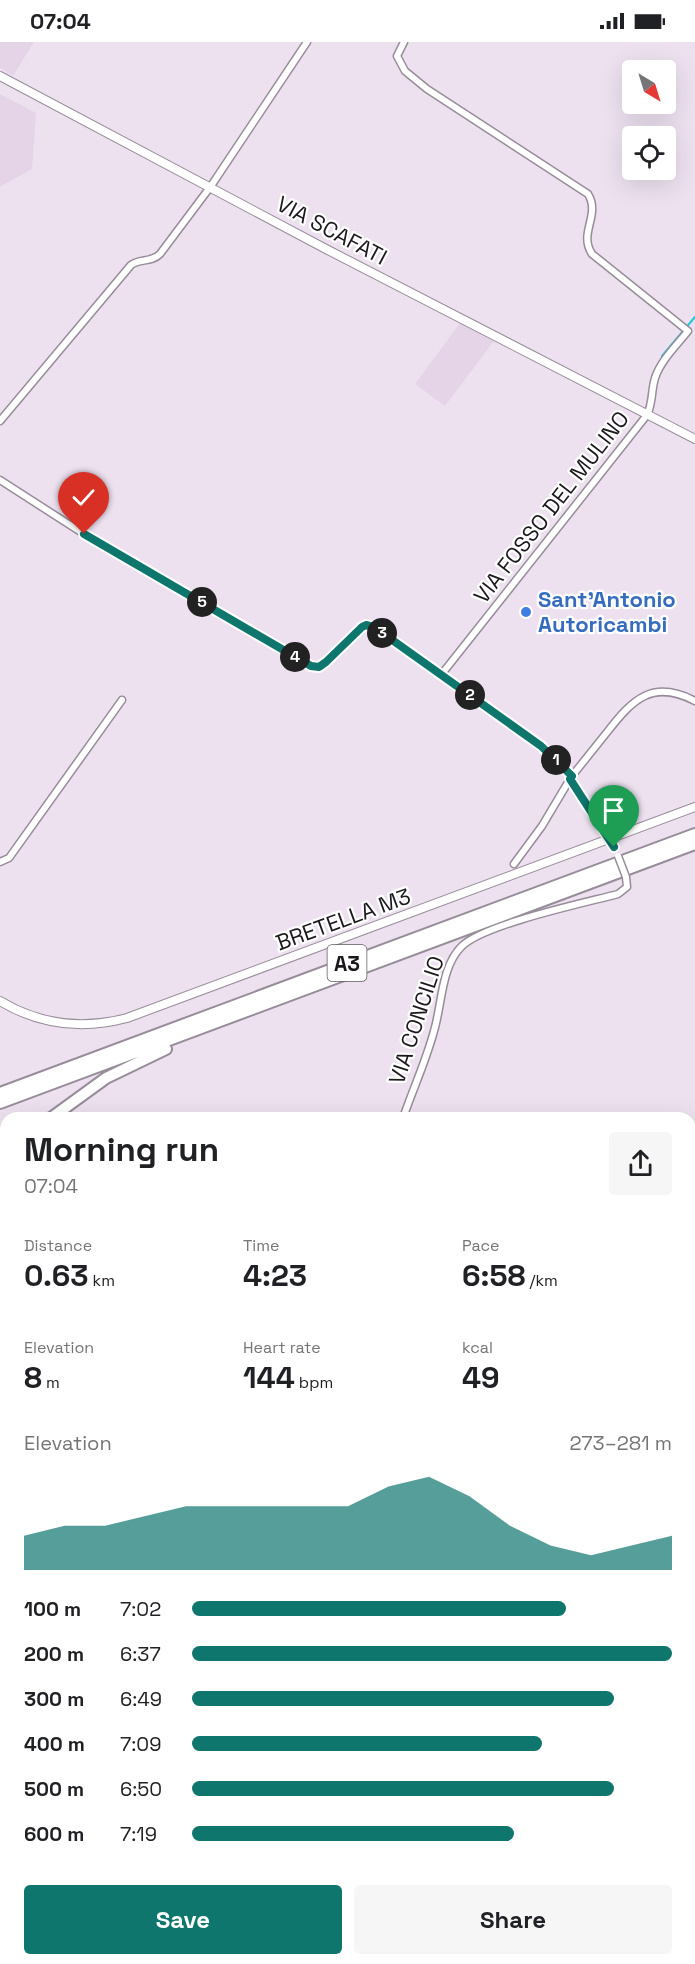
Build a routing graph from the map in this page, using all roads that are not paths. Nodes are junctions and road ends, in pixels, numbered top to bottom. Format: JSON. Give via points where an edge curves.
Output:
{"nodes":[{"id":1,"x":308,"y":42,"type":"edge"},
{"id":2,"x":404,"y":42,"type":"edge"},
{"id":3,"x":0,"y":76,"type":"edge"},
{"id":4,"x":211,"y":186,"type":"junction"},
{"id":5,"x":647,"y":415,"type":"junction"},
{"id":6,"x":0,"y":421,"type":"edge"},
{"id":7,"x":695,"y":439,"type":"edge"},
{"id":8,"x":0,"y":480,"type":"edge"},
{"id":9,"x":441,"y":675,"type":"junction"},
{"id":10,"x":122,"y":700,"type":"dead end"},
{"id":11,"x":695,"y":701,"type":"edge"},
{"id":12,"x":571,"y":777,"type":"junction"},
{"id":13,"x":695,"y":807,"type":"edge"},
{"id":14,"x":695,"y":834,"type":"edge"},
{"id":15,"x":695,"y":844,"type":"edge"},
{"id":16,"x":0,"y":862,"type":"edge"},
{"id":17,"x":514,"y":864,"type":"dead end"},
{"id":18,"x":283,"y":998,"type":"junction"},
{"id":19,"x":0,"y":1001,"type":"edge"},
{"id":20,"x":46,"y":1076,"type":"junction"},
{"id":21,"x":0,"y":1088,"type":"edge"},
{"id":22,"x":0,"y":1093,"type":"edge"},
{"id":23,"x":0,"y":1103,"type":"edge"},
{"id":24,"x":59,"y":1112,"type":"edge"},
{"id":25,"x":405,"y":1112,"type":"edge"}],
"edges":[{"from":1,"to":4,"type":"street"},
{"from":2,"to":5,"type":"street","name":"VIA FOSSO DEL MULINO","via":[[397,56],[405,71],[588,194],[593,208],[586,241],[592,254],[688,331],[662,362]]},
{"from":3,"to":4,"type":"street","name":"VIA SCAFATI"},
{"from":4,"to":5,"type":"street","name":"VIA SCAFATI"},
{"from":4,"to":6,"type":"street","via":[[160,254],[131,265]]},
{"from":5,"to":7,"type":"street","name":"VIA SCAFATI"},
{"from":5,"to":9,"type":"street","name":"VIA FOSSO DEL MULINO"},
{"from":8,"to":9,"type":"street","name":"VIA CONCILIO","via":[[84,534],[311,666],[319,667],[326,662],[366,625]]},
{"from":9,"to":12,"type":"street","name":"VIA CONCILIO","via":[[541,746]]},
{"from":10,"to":16,"type":"street","via":[[9,858]]},
{"from":11,"to":12,"type":"street","via":[[669,691],[638,698]]},
{"from":12,"to":17,"type":"street"},
{"from":12,"to":25,"type":"street","name":"VIA CONCILIO","bridge":true,"via":[[614,847],[627,887],[618,894],[508,925],[471,939],[457,951]]},
{"from":13,"to":19,"type":"street","name":"BRETELLA M3","via":[[127,1018],[94,1025],[61,1024],[29,1016]]},
{"from":14,"to":20,"type":"highway","number":"A3"},
{"from":15,"to":18,"type":"highway","number":"A3"},
{"from":18,"to":23,"type":"highway","number":"A3"},
{"from":18,"to":24,"type":"highway","number":"A3","via":[[135,1063]]},
{"from":20,"to":21,"type":"highway","number":"A3"},
{"from":20,"to":22,"type":"highway","number":"A3"}]}
